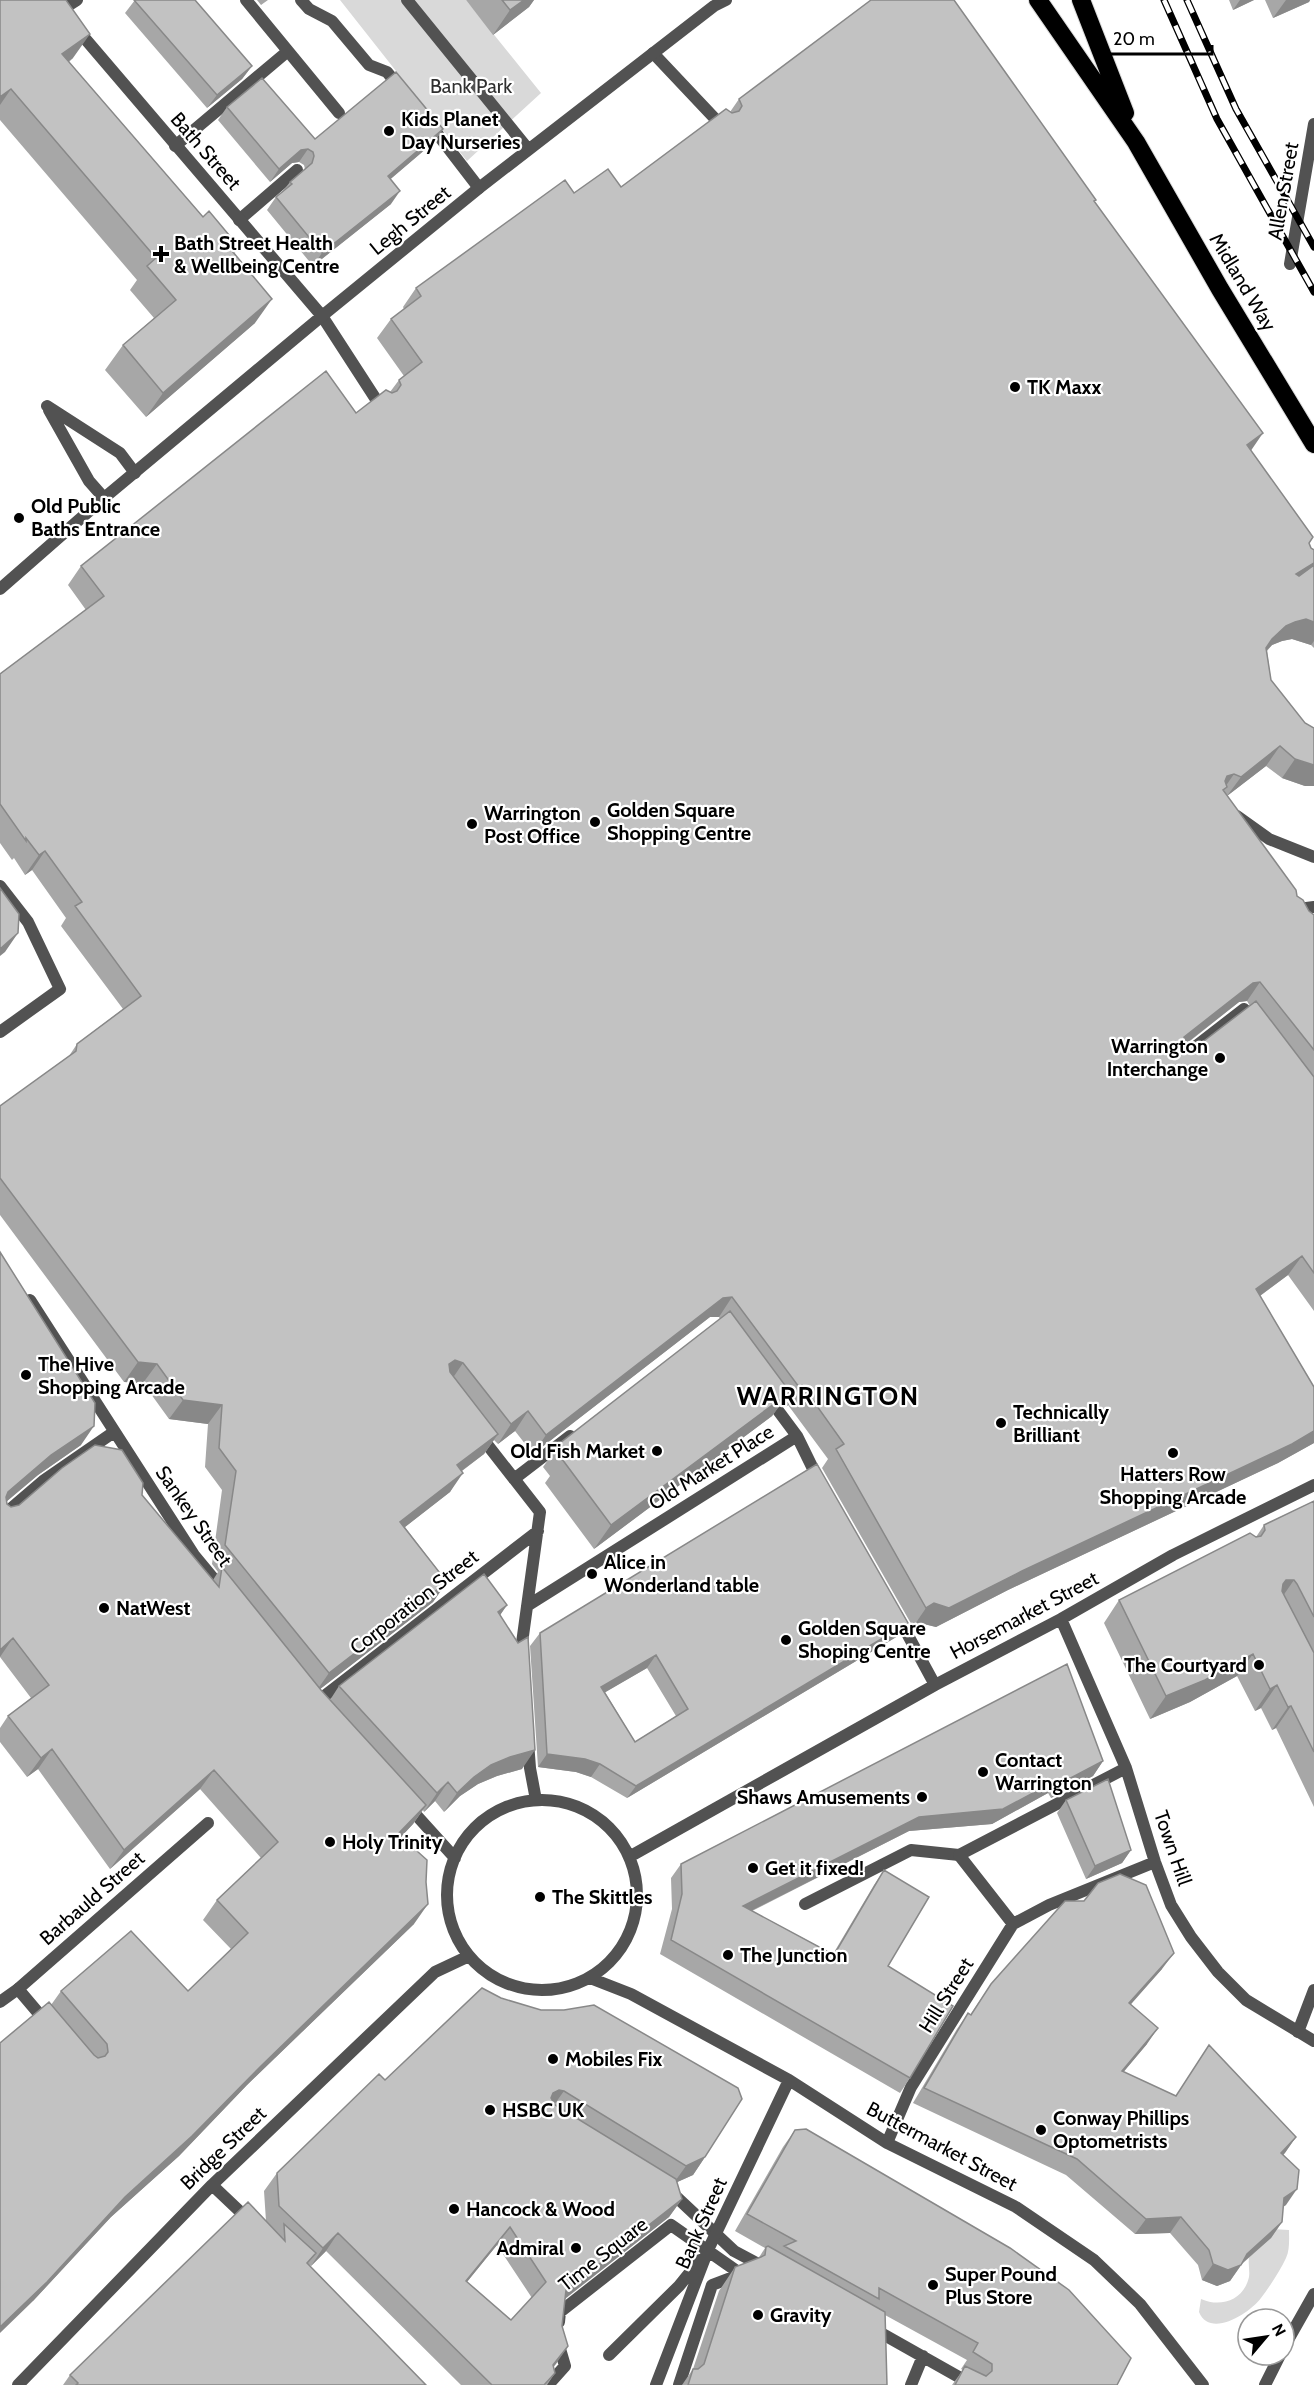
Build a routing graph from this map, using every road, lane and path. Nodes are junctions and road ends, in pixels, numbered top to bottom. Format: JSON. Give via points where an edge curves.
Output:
{"nodes":[{"id":1,"x":77,"y":0,"type":"edge"},
{"id":2,"x":246,"y":0,"type":"edge"},
{"id":3,"x":301,"y":0,"type":"edge"},
{"id":4,"x":407,"y":0,"type":"edge"},
{"id":5,"x":726,"y":0,"type":"edge"},
{"id":6,"x":1038,"y":0,"type":"edge"},
{"id":7,"x":1081,"y":0,"type":"edge"},
{"id":8,"x":714,"y":2,"type":"edge"},
{"id":9,"x":60,"y":5,"type":"edge"},
{"id":10,"x":288,"y":51,"type":"junction"},
{"id":11,"x":653,"y":53,"type":"junction"},
{"id":12,"x":410,"y":99,"type":"edge"},
{"id":13,"x":339,"y":113,"type":"dead end"},
{"id":14,"x":424,"y":117,"type":"edge"},
{"id":15,"x":720,"y":124,"type":"edge"},
{"id":16,"x":1314,"y":124,"type":"edge"},
{"id":17,"x":1136,"y":142,"type":"junction"},
{"id":18,"x":175,"y":146,"type":"junction"},
{"id":19,"x":528,"y":149,"type":"junction"},
{"id":20,"x":297,"y":170,"type":"edge"},
{"id":21,"x":479,"y":188,"type":"junction"},
{"id":22,"x":239,"y":220,"type":"junction"},
{"id":23,"x":1290,"y":264,"type":"dead end"},
{"id":24,"x":322,"y":316,"type":"junction"},
{"id":25,"x":379,"y":404,"type":"edge"},
{"id":26,"x":1314,"y":444,"type":"edge"},
{"id":27,"x":135,"y":473,"type":"junction"},
{"id":28,"x":104,"y":498,"type":"junction"},
{"id":29,"x":0,"y":589,"type":"edge"},
{"id":30,"x":1229,"y":809,"type":"edge"},
{"id":31,"x":1314,"y":857,"type":"edge"},
{"id":32,"x":0,"y":886,"type":"edge"},
{"id":33,"x":1314,"y":907,"type":"edge"},
{"id":34,"x":1290,"y":910,"type":"edge"},
{"id":35,"x":0,"y":1032,"type":"edge"},
{"id":36,"x":1265,"y":1036,"type":"edge"},
{"id":37,"x":1178,"y":1059,"type":"edge"},
{"id":38,"x":20,"y":1287,"type":"edge"},
{"id":39,"x":763,"y":1390,"type":"edge"},
{"id":40,"x":471,"y":1424,"type":"edge"},
{"id":41,"x":578,"y":1430,"type":"edge"},
{"id":42,"x":114,"y":1432,"type":"junction"},
{"id":43,"x":797,"y":1436,"type":"junction"},
{"id":44,"x":514,"y":1479,"type":"junction"},
{"id":45,"x":1314,"y":1485,"type":"edge"},
{"id":46,"x":826,"y":1492,"type":"edge"},
{"id":47,"x":0,"y":1518,"type":"edge"},
{"id":48,"x":538,"y":1531,"type":"junction"},
{"id":49,"x":233,"y":1603,"type":"edge"},
{"id":50,"x":527,"y":1606,"type":"junction"},
{"id":51,"x":894,"y":1608,"type":"edge"},
{"id":52,"x":1061,"y":1619,"type":"junction"},
{"id":53,"x":523,"y":1665,"type":"edge"},
{"id":54,"x":935,"y":1685,"type":"junction"},
{"id":55,"x":314,"y":1703,"type":"edge"},
{"id":56,"x":527,"y":1734,"type":"edge"},
{"id":57,"x":1126,"y":1768,"type":"junction"},
{"id":58,"x":400,"y":1798,"type":"edge"},
{"id":59,"x":536,"y":1800,"type":"junction"},
{"id":60,"x":208,"y":1823,"type":"dead end"},
{"id":61,"x":959,"y":1855,"type":"junction"},
{"id":62,"x":629,"y":1857,"type":"junction"},
{"id":63,"x":455,"y":1858,"type":"junction"},
{"id":64,"x":1155,"y":1862,"type":"junction"},
{"id":65,"x":805,"y":1904,"type":"dead end"},
{"id":66,"x":1013,"y":1924,"type":"junction"},
{"id":67,"x":469,"y":1956,"type":"junction"},
{"id":68,"x":590,"y":1978,"type":"junction"},
{"id":69,"x":18,"y":1989,"type":"junction"},
{"id":70,"x":1314,"y":1990,"type":"edge"},
{"id":71,"x":0,"y":2002,"type":"edge"},
{"id":72,"x":51,"y":2027,"type":"edge"},
{"id":73,"x":1298,"y":2032,"type":"junction"},
{"id":74,"x":1314,"y":2041,"type":"edge"},
{"id":75,"x":789,"y":2080,"type":"junction"},
{"id":76,"x":887,"y":2143,"type":"junction"},
{"id":77,"x":658,"y":2184,"type":"edge"},
{"id":78,"x":212,"y":2185,"type":"junction"},
{"id":79,"x":260,"y":2230,"type":"edge"},
{"id":80,"x":715,"y":2234,"type":"junction"},
{"id":81,"x":708,"y":2250,"type":"junction"},
{"id":82,"x":780,"y":2276,"type":"edge"},
{"id":83,"x":1314,"y":2294,"type":"edge"},
{"id":84,"x":862,"y":2322,"type":"edge"},
{"id":85,"x":1296,"y":2326,"type":"edge"},
{"id":86,"x":609,"y":2355,"type":"dead end"},
{"id":87,"x":923,"y":2356,"type":"junction"},
{"id":88,"x":1274,"y":2367,"type":"edge"},
{"id":89,"x":18,"y":2385,"type":"edge"},
{"id":90,"x":548,"y":2385,"type":"edge"},
{"id":91,"x":656,"y":2385,"type":"edge"},
{"id":92,"x":679,"y":2385,"type":"edge"},
{"id":93,"x":911,"y":2385,"type":"edge"},
{"id":94,"x":973,"y":2385,"type":"edge"},
{"id":95,"x":1203,"y":2385,"type":"edge"},
{"id":96,"x":1265,"y":2385,"type":"edge"}],
"edges":[{"from":1,"to":9,"type":"street","name":"Bath Street"},
{"from":2,"to":10,"type":"street"},
{"from":3,"to":12,"type":"street","via":[[332,21],[369,65],[387,72]]},
{"from":4,"to":19,"type":"street"},
{"from":5,"to":8,"type":"street","name":"Legh Street"},
{"from":6,"to":17,"type":"highway","name":"Midland Way"},
{"from":7,"to":17,"type":"highway","name":"Midland Way"},
{"from":8,"to":11,"type":"street","name":"Legh Street"},
{"from":9,"to":18,"type":"street","name":"Bath Street"},
{"from":10,"to":13,"type":"street"},
{"from":10,"to":18,"type":"street"},
{"from":11,"to":15,"type":"street"},
{"from":11,"to":19,"type":"street","name":"Legh Street"},
{"from":14,"to":21,"type":"street"},
{"from":16,"to":23,"type":"street","name":"Allen Street"},
{"from":17,"to":26,"type":"highway","name":"Midland Way"},
{"from":18,"to":22,"type":"street","name":"Bath Street"},
{"from":19,"to":21,"type":"street","name":"Legh Street"},
{"from":20,"to":22,"type":"street"},
{"from":21,"to":24,"type":"street","name":"Legh Street"},
{"from":22,"to":24,"type":"street","name":"Bath Street"},
{"from":24,"to":25,"type":"street","name":"Bath Street"},
{"from":24,"to":27,"type":"street","name":"Legh Street"},
{"from":27,"to":28,"type":"street","name":"Legh Street"},
{"from":27,"to":28,"type":"street","via":[[120,453],[47,406],[89,481]]},
{"from":28,"to":29,"type":"street","name":"Legh Street"},
{"from":30,"to":31,"type":"street","via":[[1269,839]]},
{"from":32,"to":35,"type":"street","via":[[28,922],[60,989]]},
{"from":33,"to":34,"type":"street"},
{"from":36,"to":37,"type":"street","via":[[1244,1009]]},
{"from":38,"to":42,"type":"street","name":"Sankey Street"},
{"from":39,"to":43,"type":"street","name":"Old Market Place"},
{"from":40,"to":44,"type":"street"},
{"from":41,"to":44,"type":"street"},
{"from":42,"to":47,"type":"street","via":[[43,1481]]},
{"from":42,"to":49,"type":"street","name":"Sankey Street","via":[[194,1555]]},
{"from":43,"to":46,"type":"street"},
{"from":43,"to":50,"type":"street","name":"Old Market Place"},
{"from":44,"to":48,"type":"street","via":[[540,1512]]},
{"from":45,"to":52,"type":"street","name":"Horsemarket Street","via":[[1231,1531],[1173,1555]]},
{"from":48,"to":50,"type":"street"},
{"from":48,"to":55,"type":"street","name":"Corporation Street"},
{"from":50,"to":53,"type":"street"},
{"from":51,"to":54,"type":"street"},
{"from":52,"to":54,"type":"street","name":"Horsemarket Street"},
{"from":52,"to":57,"type":"street","name":"Town Hill"},
{"from":54,"to":62,"type":"street","name":"Horsemarket Street"},
{"from":56,"to":59,"type":"street"},
{"from":57,"to":61,"type":"street"},
{"from":57,"to":64,"type":"street","name":"Town Hill"},
{"from":58,"to":63,"type":"street"},
{"from":59,"to":62,"type":"street","via":[[582,1808],[601,1820]]},
{"from":59,"to":63,"type":"street","via":[[513,1804],[489,1816],[469,1834]]},
{"from":60,"to":69,"type":"street","name":"Barbauld Street"},
{"from":61,"to":65,"type":"street","via":[[911,1850]]},
{"from":61,"to":66,"type":"street"},
{"from":62,"to":68,"type":"street","via":[[637,1883],[631,1929],[612,1960]]},
{"from":63,"to":67,"type":"street","via":[[448,1883],[448,1908],[455,1933]]},
{"from":64,"to":66,"type":"street","via":[[1049,1905]]},
{"from":64,"to":73,"type":"street","name":"Town Hill","via":[[1171,1905],[1218,1972],[1246,2000]]},
{"from":66,"to":76,"type":"street","name":"Hill Street","via":[[911,2087]]},
{"from":67,"to":68,"type":"street","via":[[489,1974],[512,1986],[565,1988]]},
{"from":67,"to":78,"type":"street","name":"Bridge Street","via":[[435,1972]]},
{"from":68,"to":75,"type":"street","name":"Buttermarket Street","via":[[631,1994]]},
{"from":69,"to":71,"type":"street","name":"Barbauld Street"},
{"from":69,"to":72,"type":"street"},
{"from":70,"to":73,"type":"street"},
{"from":73,"to":74,"type":"street","name":"Town Hill"},
{"from":75,"to":76,"type":"street","name":"Buttermarket Street"},
{"from":75,"to":80,"type":"street","name":"Bank Street"},
{"from":76,"to":95,"type":"street","name":"Buttermarket Street","via":[[1016,2207],[1094,2260],[1140,2304]]},
{"from":77,"to":80,"type":"street"},
{"from":78,"to":79,"type":"street"},
{"from":78,"to":89,"type":"street","name":"Bridge Street"},
{"from":80,"to":81,"type":"street","name":"Bank Street"},
{"from":80,"to":82,"type":"street","via":[[734,2251]]},
{"from":81,"to":86,"type":"street","via":[[679,2286]]},
{"from":81,"to":90,"type":"street","name":"Time Square","via":[[671,2225],[560,2312],[558,2344],[564,2366]]},
{"from":81,"to":91,"type":"street","name":"Bank Street"},
{"from":81,"to":92,"type":"street","name":"Time Square","via":[[741,2274],[712,2285]]},
{"from":83,"to":85,"type":"street"},
{"from":84,"to":87,"type":"street"},
{"from":87,"to":93,"type":"street"},
{"from":87,"to":94,"type":"street"},
{"from":88,"to":96,"type":"street"}]}
